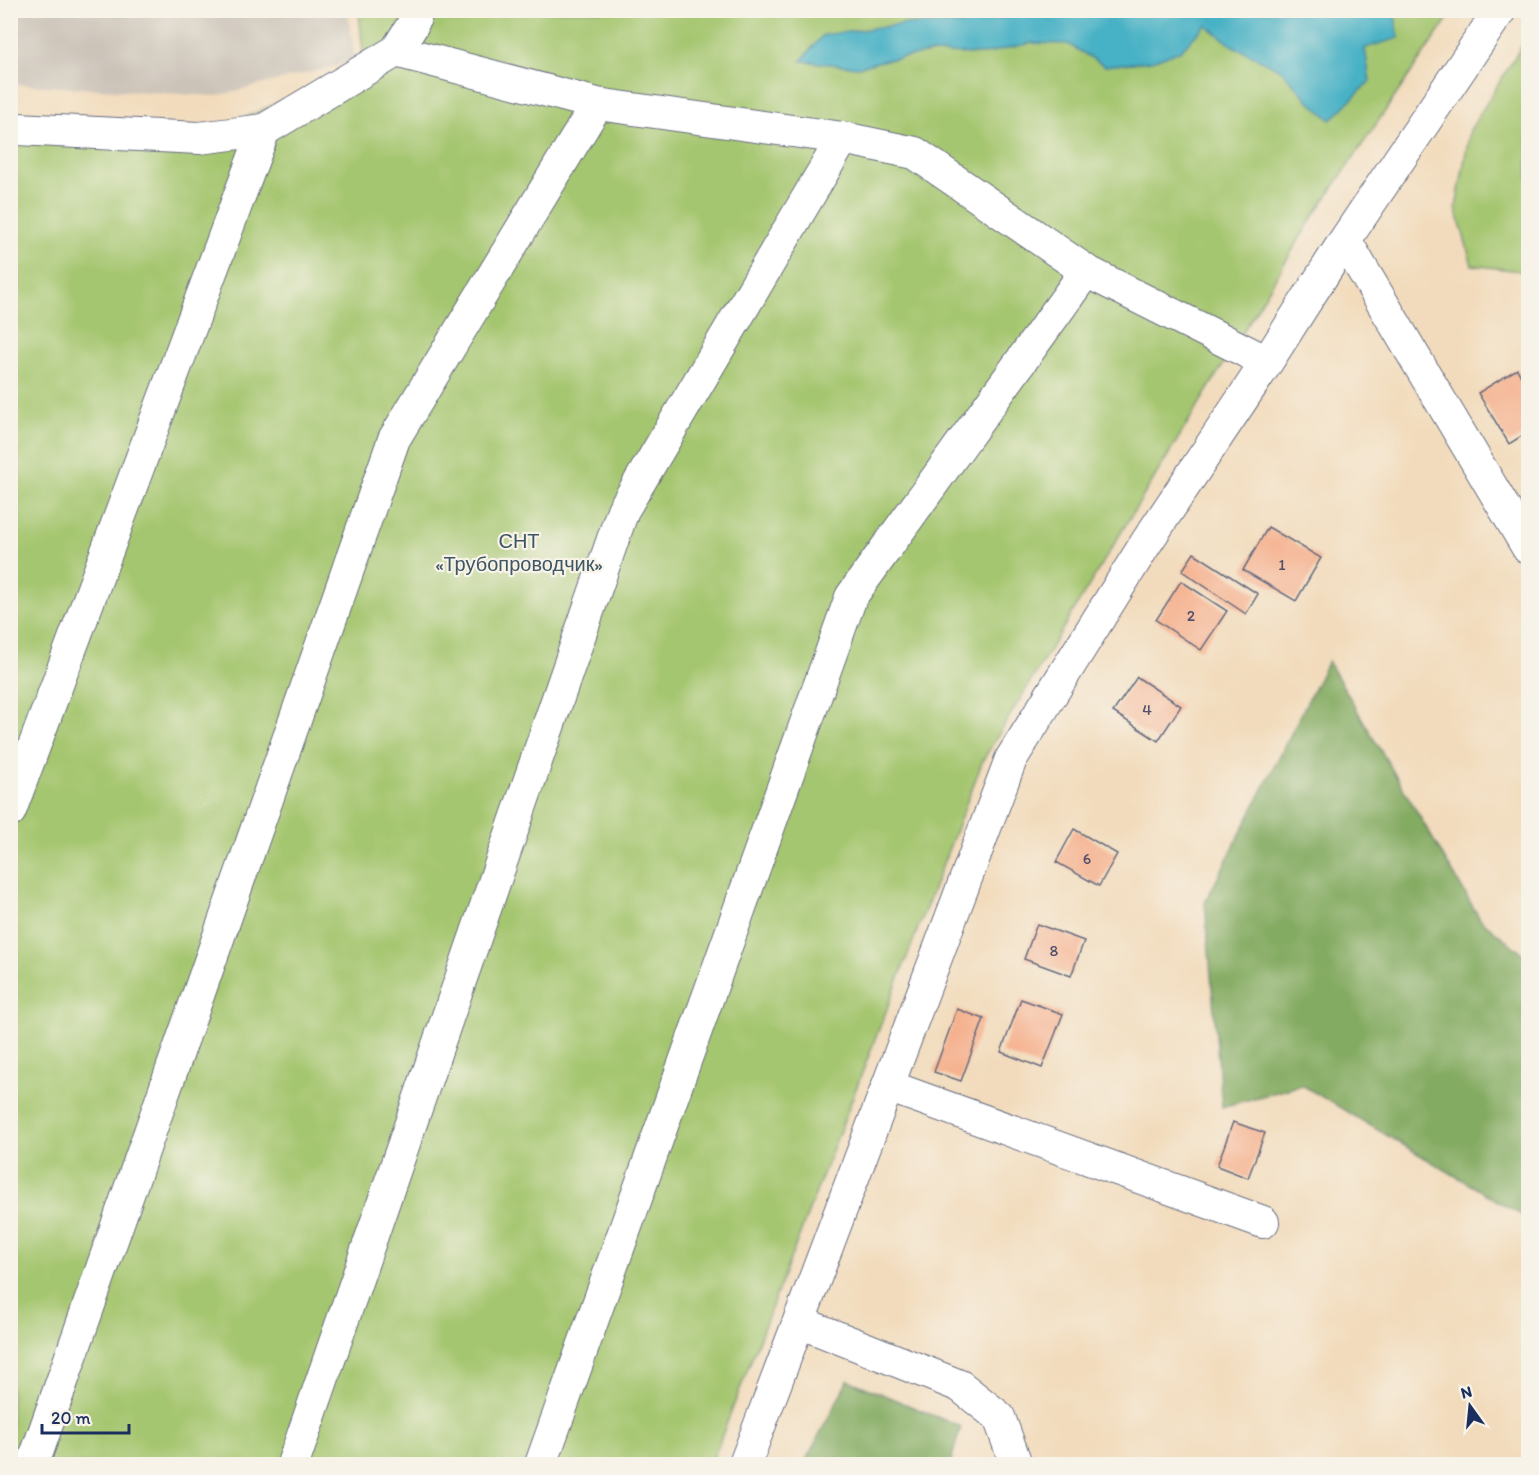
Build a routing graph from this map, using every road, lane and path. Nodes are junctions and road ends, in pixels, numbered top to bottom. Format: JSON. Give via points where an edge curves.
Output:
{"nodes":[{"id":1,"x":418,"y":10,"type":"edge"},
{"id":2,"x":1500,"y":10,"type":"edge"},
{"id":3,"x":396,"y":51,"type":"junction"},
{"id":4,"x":597,"y":104,"type":"junction"},
{"id":5,"x":16,"y":129,"type":"dead end"},
{"id":6,"x":264,"y":130,"type":"junction"},
{"id":7,"x":843,"y":138,"type":"junction"},
{"id":8,"x":1345,"y":240,"type":"junction"},
{"id":9,"x":1086,"y":271,"type":"junction"},
{"id":10,"x":1267,"y":362,"type":"junction"},
{"id":11,"x":1528,"y":548,"type":"edge"},
{"id":12,"x":10,"y":811,"type":"edge"},
{"id":13,"x":888,"y":1086,"type":"junction"},
{"id":14,"x":1263,"y":1222,"type":"dead end"},
{"id":15,"x":799,"y":1322,"type":"junction"},
{"id":16,"x":33,"y":1464,"type":"edge"},
{"id":17,"x":293,"y":1464,"type":"edge"},
{"id":18,"x":541,"y":1464,"type":"edge"},
{"id":19,"x":745,"y":1464,"type":"edge"},
{"id":20,"x":1016,"y":1464,"type":"edge"}],
"edges":[{"from":1,"to":3,"type":"street"},
{"from":2,"to":8,"type":"street"},
{"from":3,"to":4,"type":"street"},
{"from":3,"to":6,"type":"street"},
{"from":4,"to":7,"type":"street"},
{"from":4,"to":16,"type":"street","via":[[394,439]]},
{"from":5,"to":6,"type":"street","via":[[198,138]]},
{"from":6,"to":12,"type":"street"},
{"from":7,"to":9,"type":"street","via":[[915,153]]},
{"from":7,"to":17,"type":"street","via":[[623,510]]},
{"from":8,"to":10,"type":"street"},
{"from":8,"to":11,"type":"street"},
{"from":9,"to":10,"type":"street"},
{"from":9,"to":18,"type":"street","via":[[850,597]]},
{"from":10,"to":13,"type":"street","via":[[1146,543],[1011,759]]},
{"from":13,"to":14,"type":"street"},
{"from":13,"to":15,"type":"street"},
{"from":15,"to":19,"type":"street"},
{"from":15,"to":20,"type":"street","via":[[960,1386],[999,1417]]}]}
